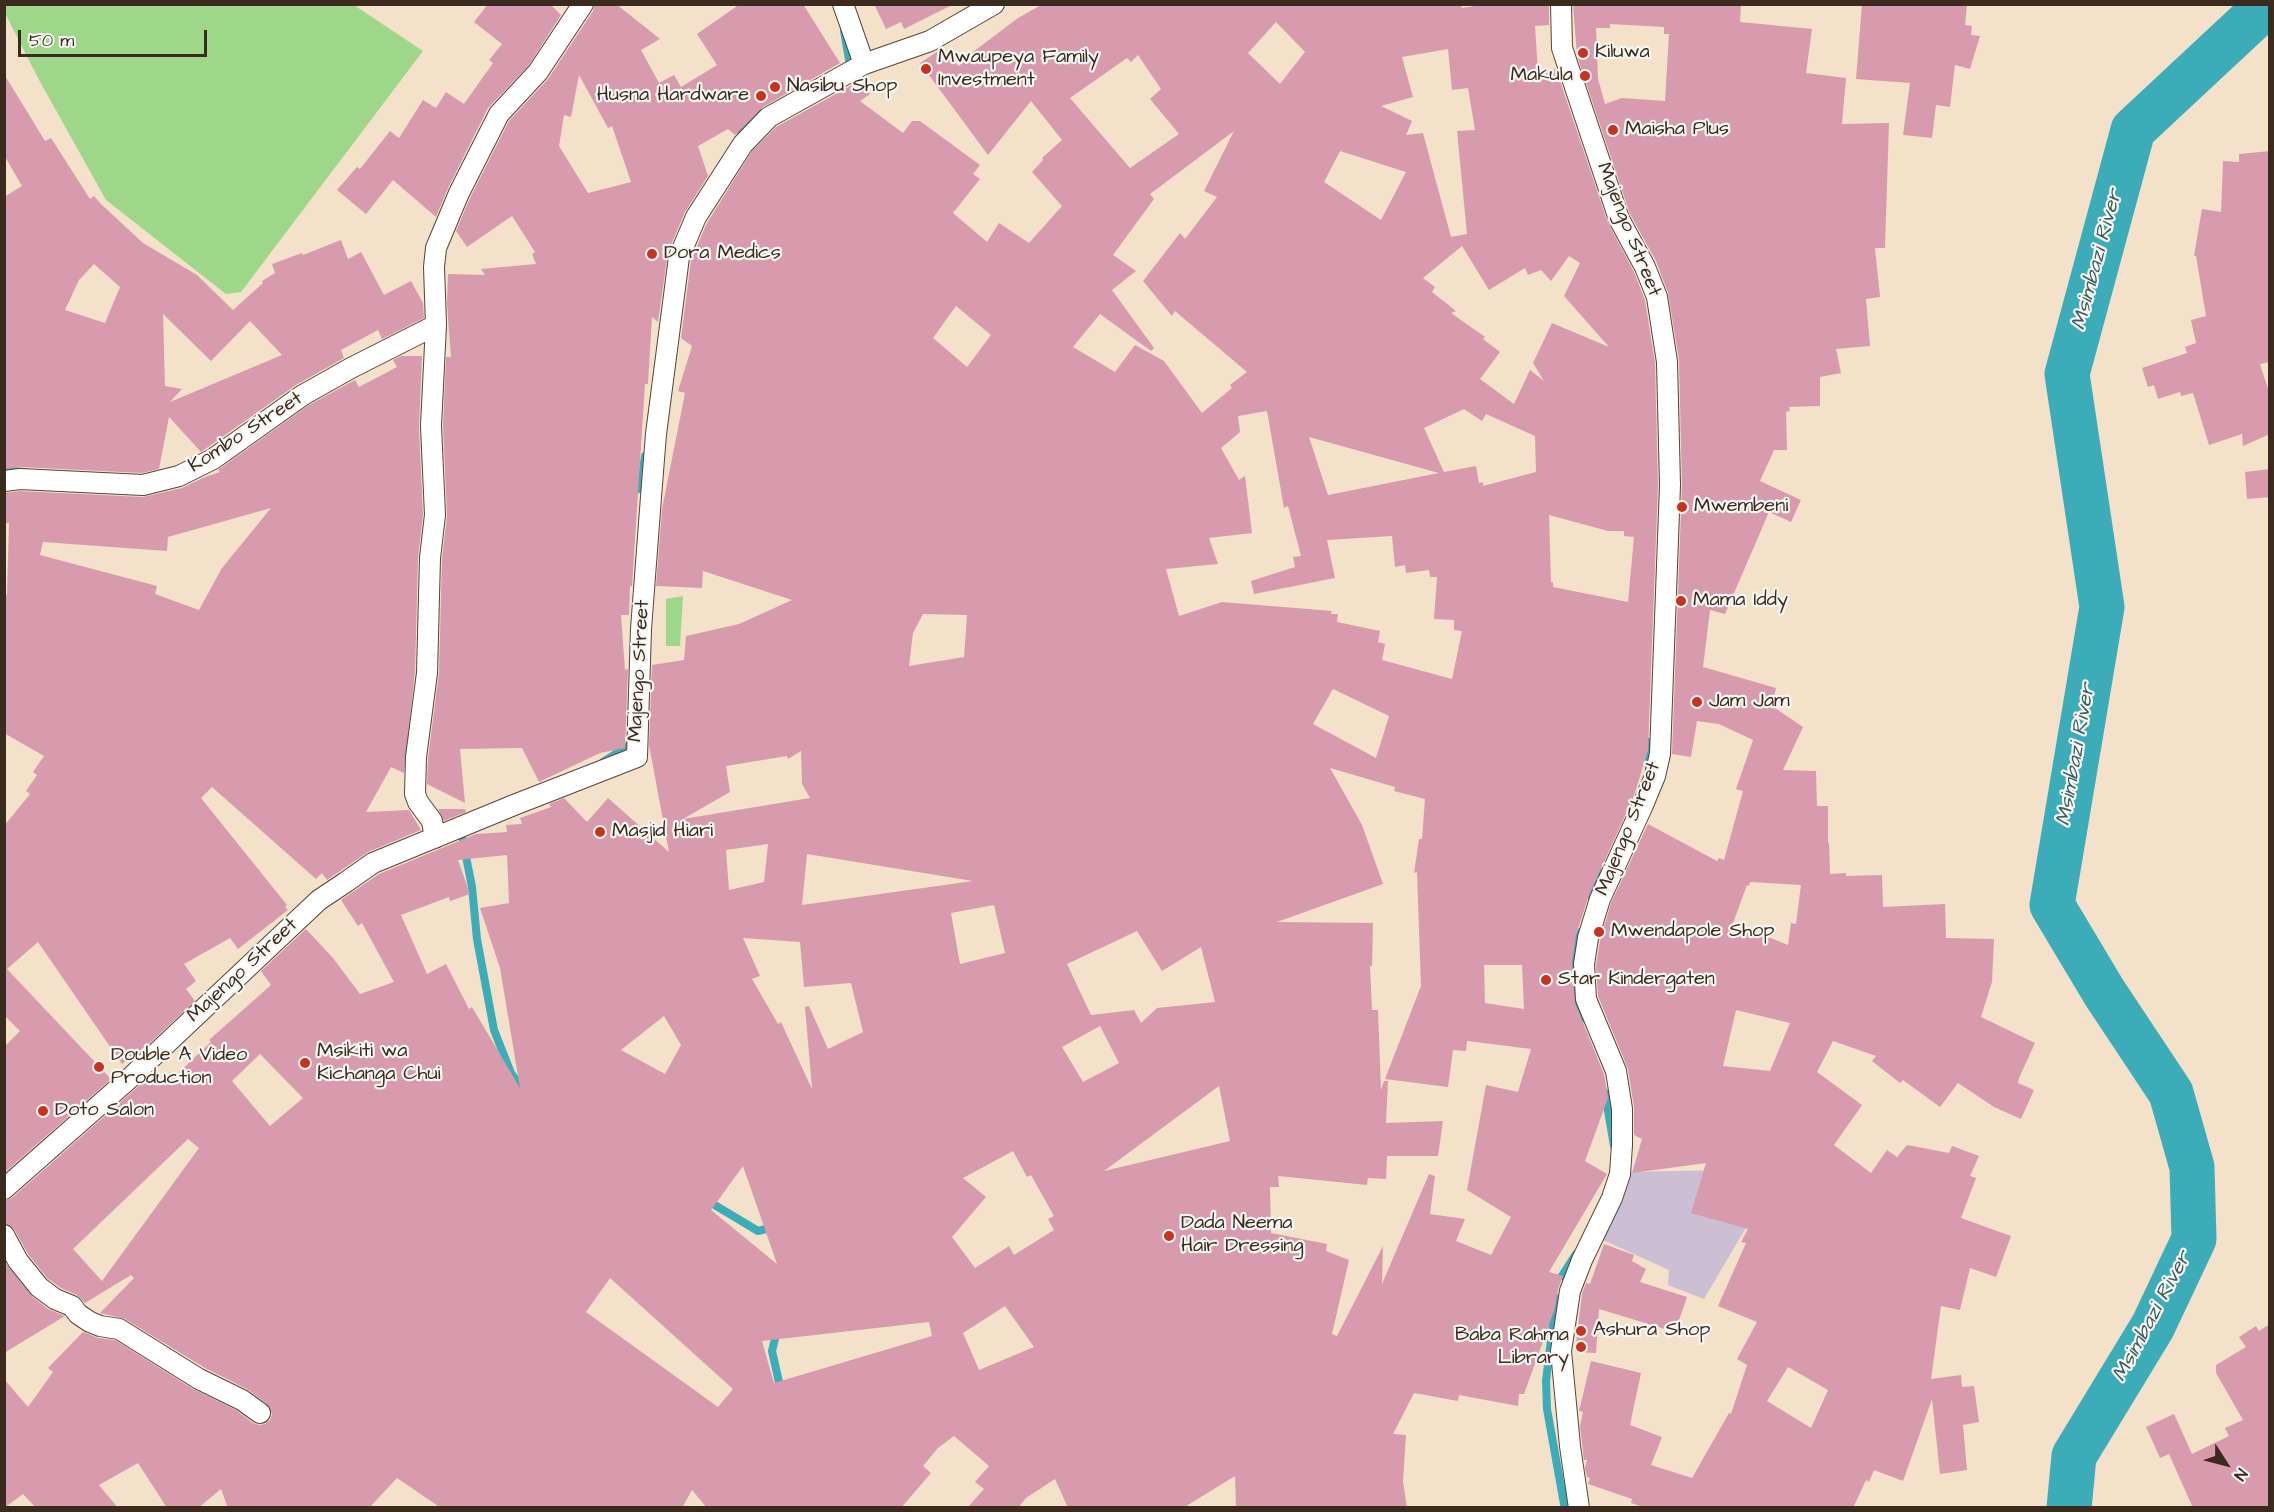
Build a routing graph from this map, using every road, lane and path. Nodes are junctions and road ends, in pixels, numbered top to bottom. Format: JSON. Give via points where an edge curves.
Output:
{"nodes":[{"id":1,"x":583,"y":4,"type":"edge"},
{"id":2,"x":843,"y":4,"type":"edge"},
{"id":3,"x":993,"y":4,"type":"edge"},
{"id":4,"x":1561,"y":4,"type":"edge"},
{"id":5,"x":864,"y":64,"type":"junction"},
{"id":6,"x":436,"y":325,"type":"junction"},
{"id":7,"x":4,"y":481,"type":"edge"},
{"id":8,"x":435,"y":838,"type":"junction"},
{"id":9,"x":4,"y":1189,"type":"edge"},
{"id":10,"x":4,"y":1234,"type":"edge"},
{"id":11,"x":260,"y":1413,"type":"dead end"},
{"id":12,"x":1579,"y":1508,"type":"edge"}],
"edges":[{"from":1,"to":6,"type":"street","via":[[538,72],[499,114],[447,220],[436,248],[434,267]]},
{"from":2,"to":5,"type":"street"},
{"from":3,"to":5,"type":"street","via":[[930,41]]},
{"from":4,"to":12,"type":"street","name":"Majengo Street","via":[[1562,48],[1619,219],[1657,297],[1667,362],[1671,485],[1660,754],[1655,776],[1600,899],[1584,964],[1586,999],[1616,1071],[1622,1145],[1620,1174],[1612,1198],[1570,1291],[1561,1351]]},
{"from":5,"to":8,"type":"street","name":"Majengo Street","via":[[769,117],[742,144],[696,217],[679,257],[656,434],[641,628],[637,757]]},
{"from":6,"to":7,"type":"street","name":"Kombo Street","via":[[303,395],[213,459],[179,476],[143,485]]},
{"from":6,"to":8,"type":"street","via":[[431,426],[435,515],[427,673],[415,794],[432,821]]},
{"from":8,"to":9,"type":"street","name":"Majengo Street","via":[[373,863],[319,900],[140,1069]]},
{"from":10,"to":11,"type":"street","via":[[18,1261],[39,1287],[55,1299],[100,1326],[119,1329]]}]}
